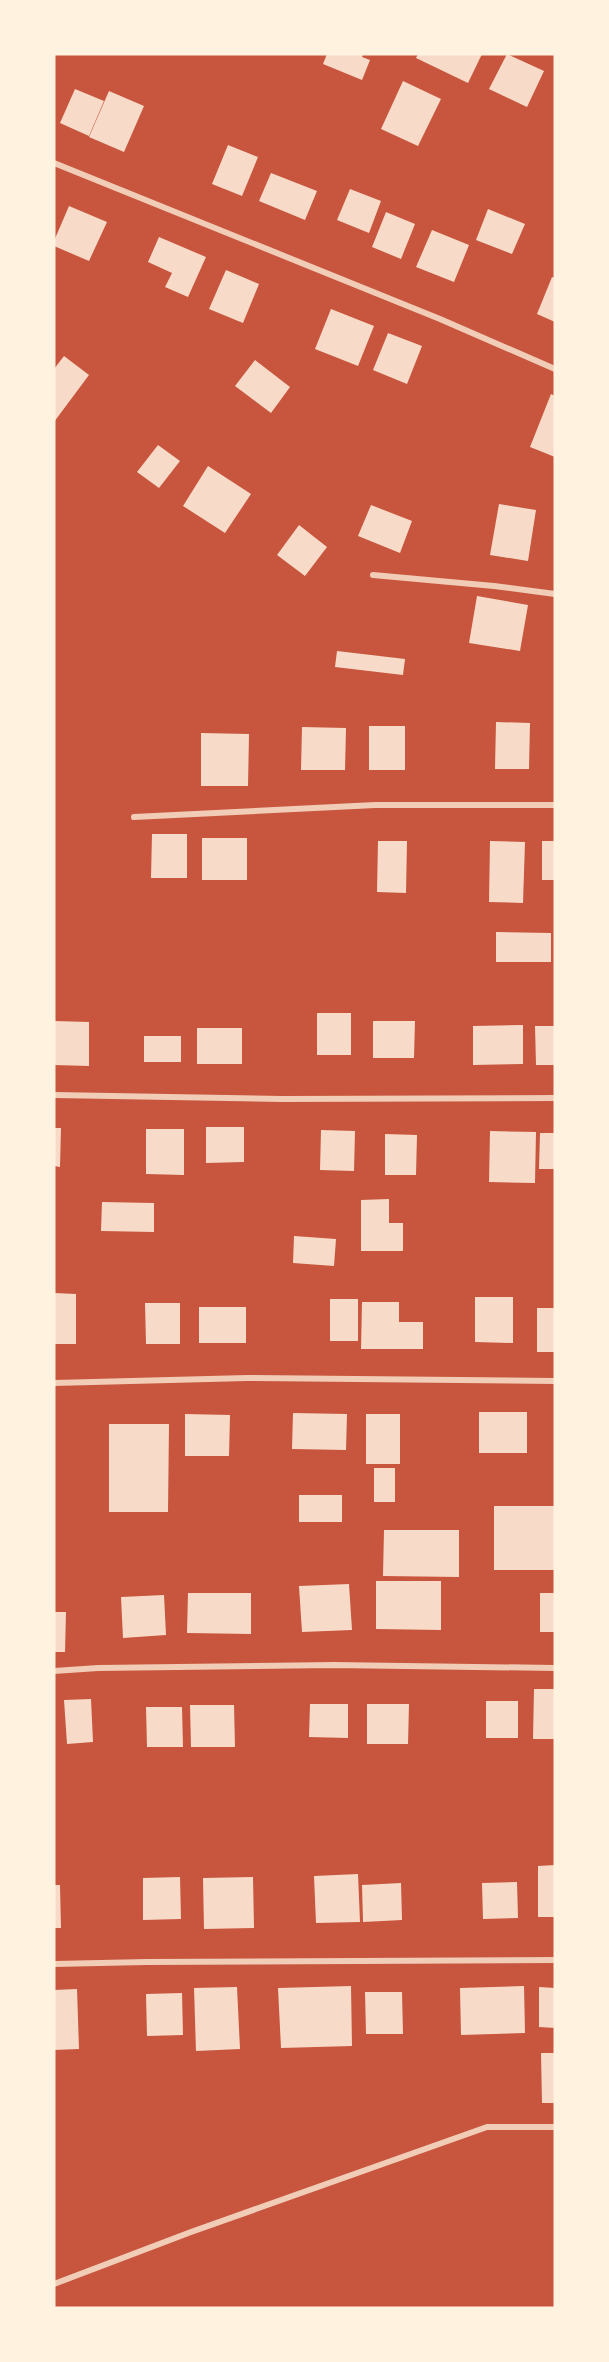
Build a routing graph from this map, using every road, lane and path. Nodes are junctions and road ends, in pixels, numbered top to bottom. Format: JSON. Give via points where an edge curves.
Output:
{"nodes":[{"id":1,"x":54,"y":163,"type":"edge"},
{"id":2,"x":555,"y":369,"type":"edge"},
{"id":3,"x":372,"y":575,"type":"dead end"},
{"id":4,"x":555,"y":594,"type":"edge"},
{"id":5,"x":555,"y":806,"type":"edge"},
{"id":6,"x":134,"y":817,"type":"dead end"},
{"id":7,"x":54,"y":1095,"type":"edge"},
{"id":8,"x":555,"y":1098,"type":"edge"},
{"id":9,"x":555,"y":1382,"type":"edge"},
{"id":10,"x":54,"y":1383,"type":"edge"},
{"id":11,"x":555,"y":1668,"type":"edge"},
{"id":12,"x":54,"y":1671,"type":"edge"},
{"id":13,"x":555,"y":1960,"type":"edge"},
{"id":14,"x":54,"y":1964,"type":"edge"},
{"id":15,"x":555,"y":2127,"type":"edge"},
{"id":16,"x":54,"y":2284,"type":"edge"}],
"edges":[{"from":1,"to":2,"type":"street"},
{"from":3,"to":4,"type":"street"},
{"from":5,"to":6,"type":"street","via":[[375,805]]},
{"from":7,"to":8,"type":"street"},
{"from":9,"to":10,"type":"street","via":[[247,1378]]},
{"from":11,"to":12,"type":"street","via":[[334,1665]]},
{"from":13,"to":14,"type":"street"},
{"from":15,"to":16,"type":"street","via":[[487,2127]]}]}
